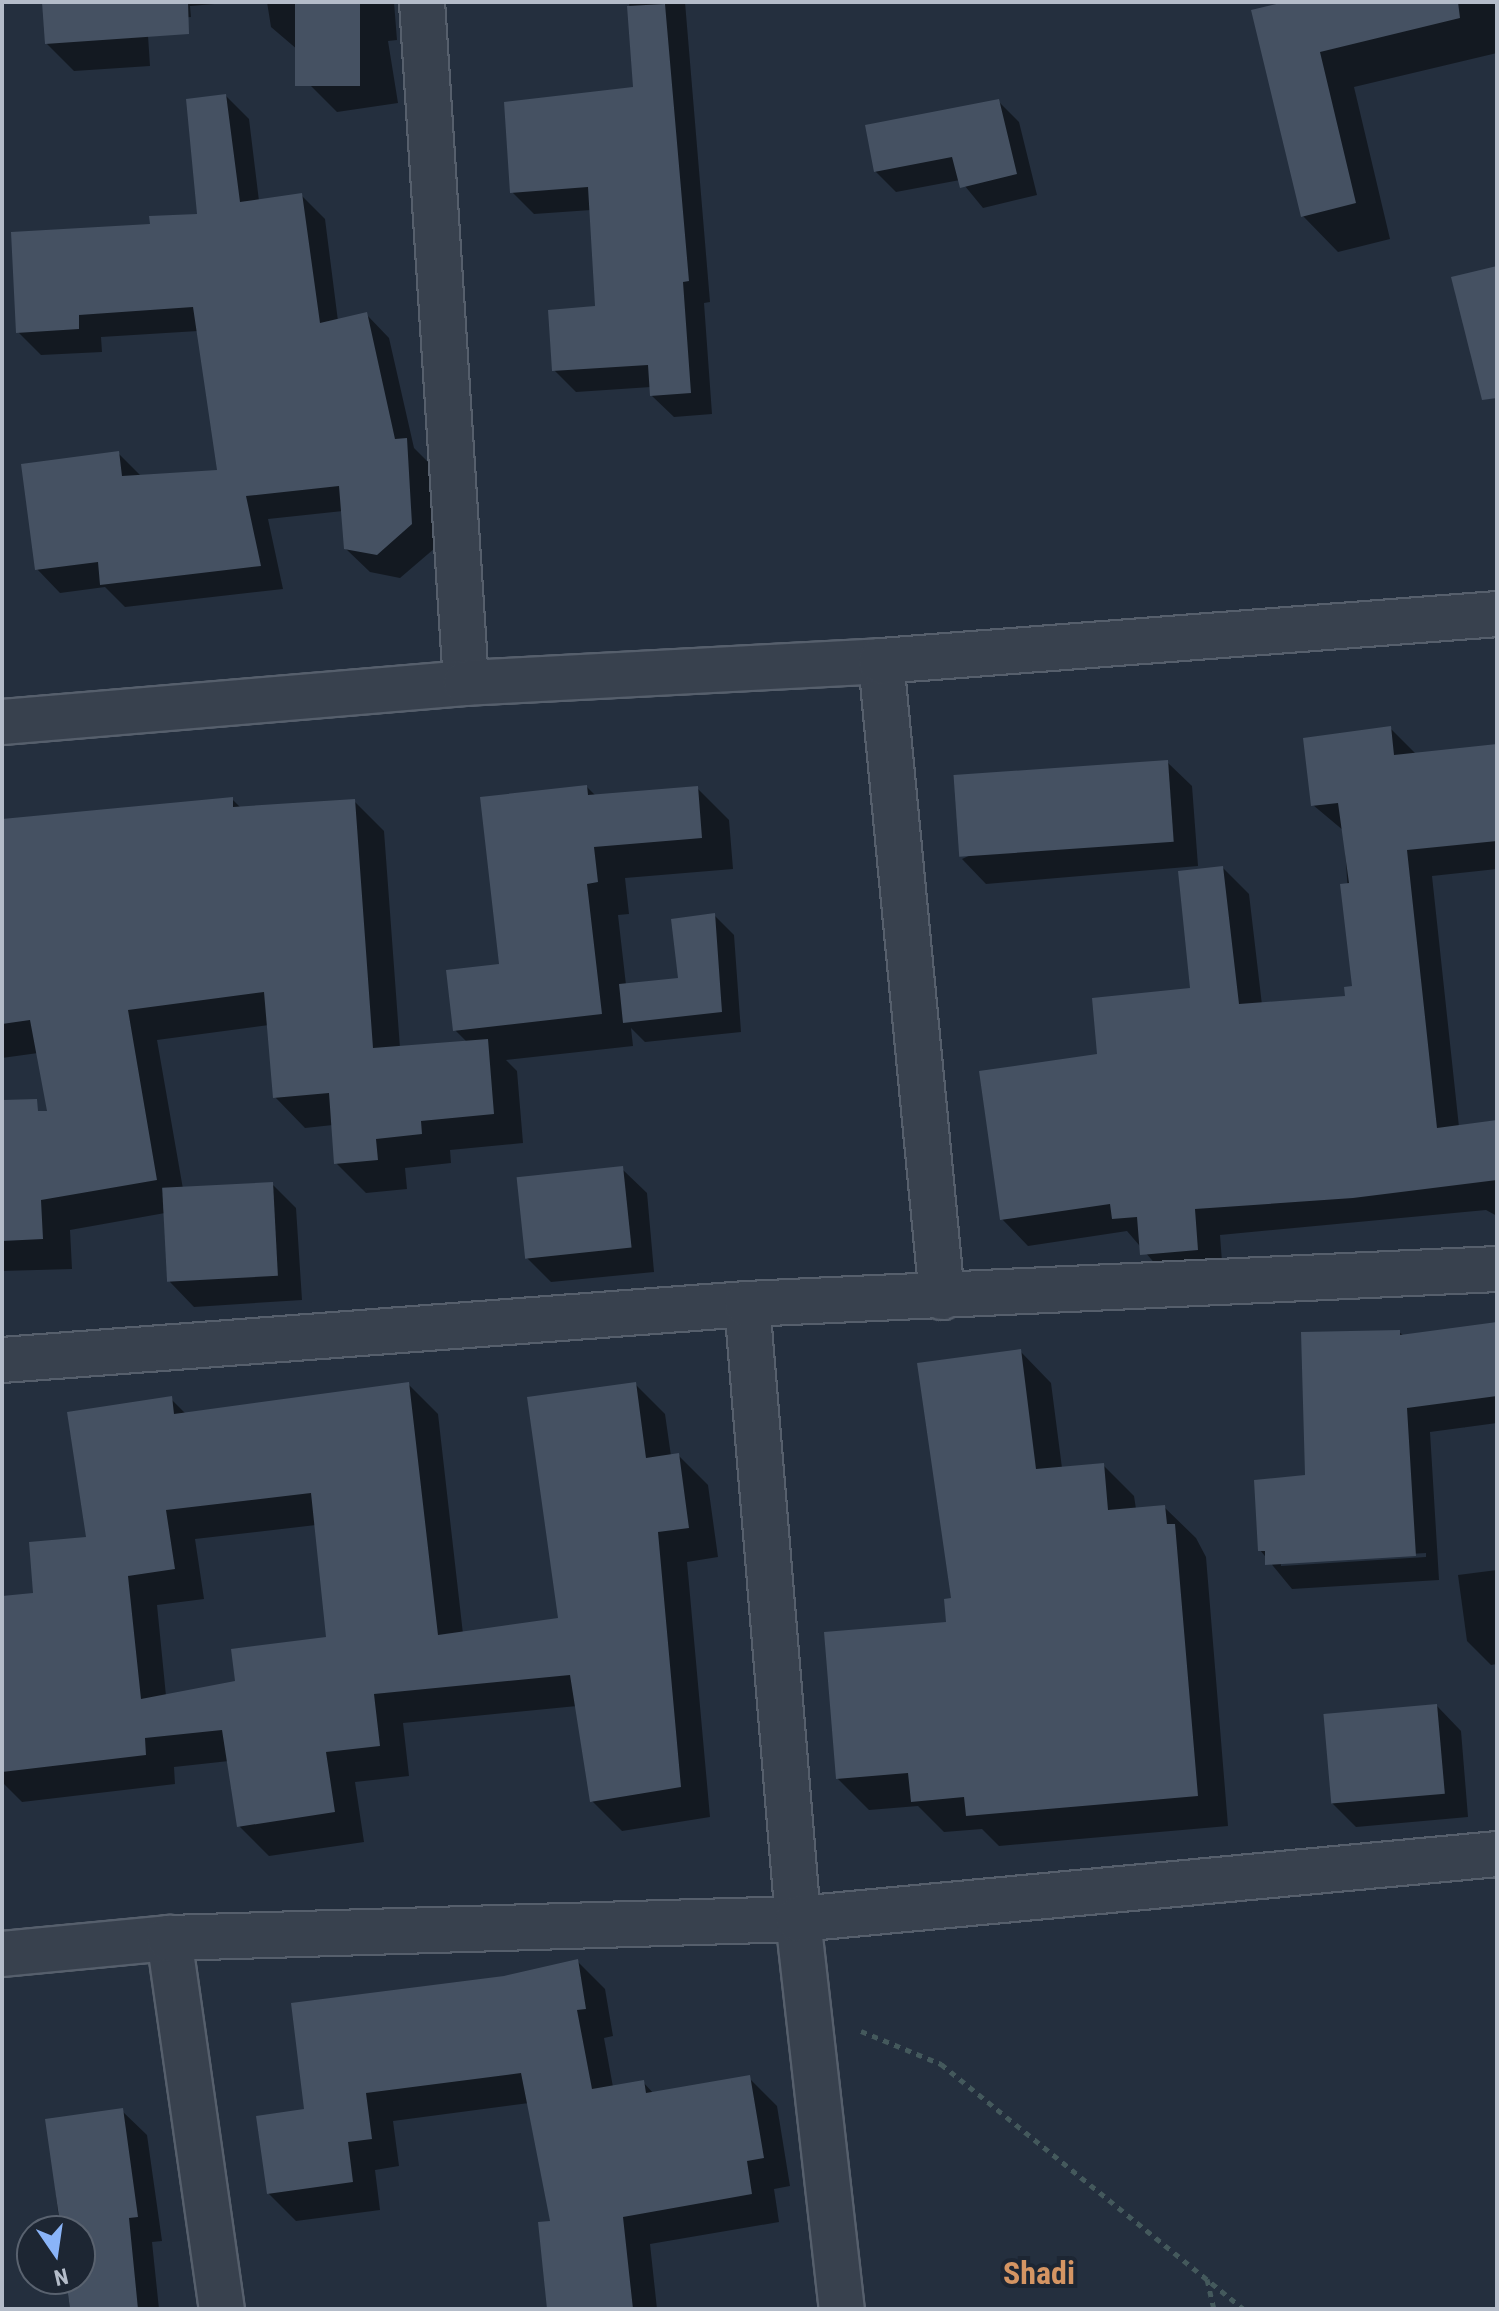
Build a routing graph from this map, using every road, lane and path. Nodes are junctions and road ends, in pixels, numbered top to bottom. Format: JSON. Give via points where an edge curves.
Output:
{"nodes":[{"id":1,"x":422,"y":2,"type":"edge"},
{"id":2,"x":1497,"y":614,"type":"edge"},
{"id":3,"x":881,"y":661,"type":"junction"},
{"id":4,"x":466,"y":683,"type":"junction"},
{"id":5,"x":2,"y":722,"type":"edge"},
{"id":6,"x":1497,"y":1269,"type":"edge"},
{"id":7,"x":942,"y":1297,"type":"junction"},
{"id":8,"x":747,"y":1304,"type":"junction"},
{"id":9,"x":2,"y":1360,"type":"edge"},
{"id":10,"x":1497,"y":1854,"type":"edge"},
{"id":11,"x":798,"y":1919,"type":"junction"},
{"id":12,"x":169,"y":1938,"type":"junction"},
{"id":13,"x":2,"y":1954,"type":"edge"},
{"id":14,"x":808,"y":2009,"type":"junction"},
{"id":15,"x":1207,"y":2279,"type":"junction"},
{"id":16,"x":222,"y":2309,"type":"edge"},
{"id":17,"x":842,"y":2309,"type":"edge"},
{"id":18,"x":1214,"y":2309,"type":"edge"},
{"id":19,"x":1244,"y":2309,"type":"edge"}],
"edges":[{"from":1,"to":4,"type":"street"},
{"from":2,"to":3,"type":"street"},
{"from":3,"to":4,"type":"street"},
{"from":3,"to":7,"type":"street"},
{"from":4,"to":5,"type":"street"},
{"from":6,"to":7,"type":"street"},
{"from":7,"to":8,"type":"street"},
{"from":8,"to":9,"type":"street"},
{"from":8,"to":11,"type":"street"},
{"from":10,"to":11,"type":"street"},
{"from":11,"to":12,"type":"street"},
{"from":11,"to":14,"type":"street"},
{"from":12,"to":13,"type":"street"},
{"from":12,"to":16,"type":"street"},
{"from":14,"to":15,"type":"path","via":[[941,2064]]},
{"from":14,"to":17,"type":"street"},
{"from":15,"to":18,"type":"path"},
{"from":15,"to":19,"type":"path"}]}
